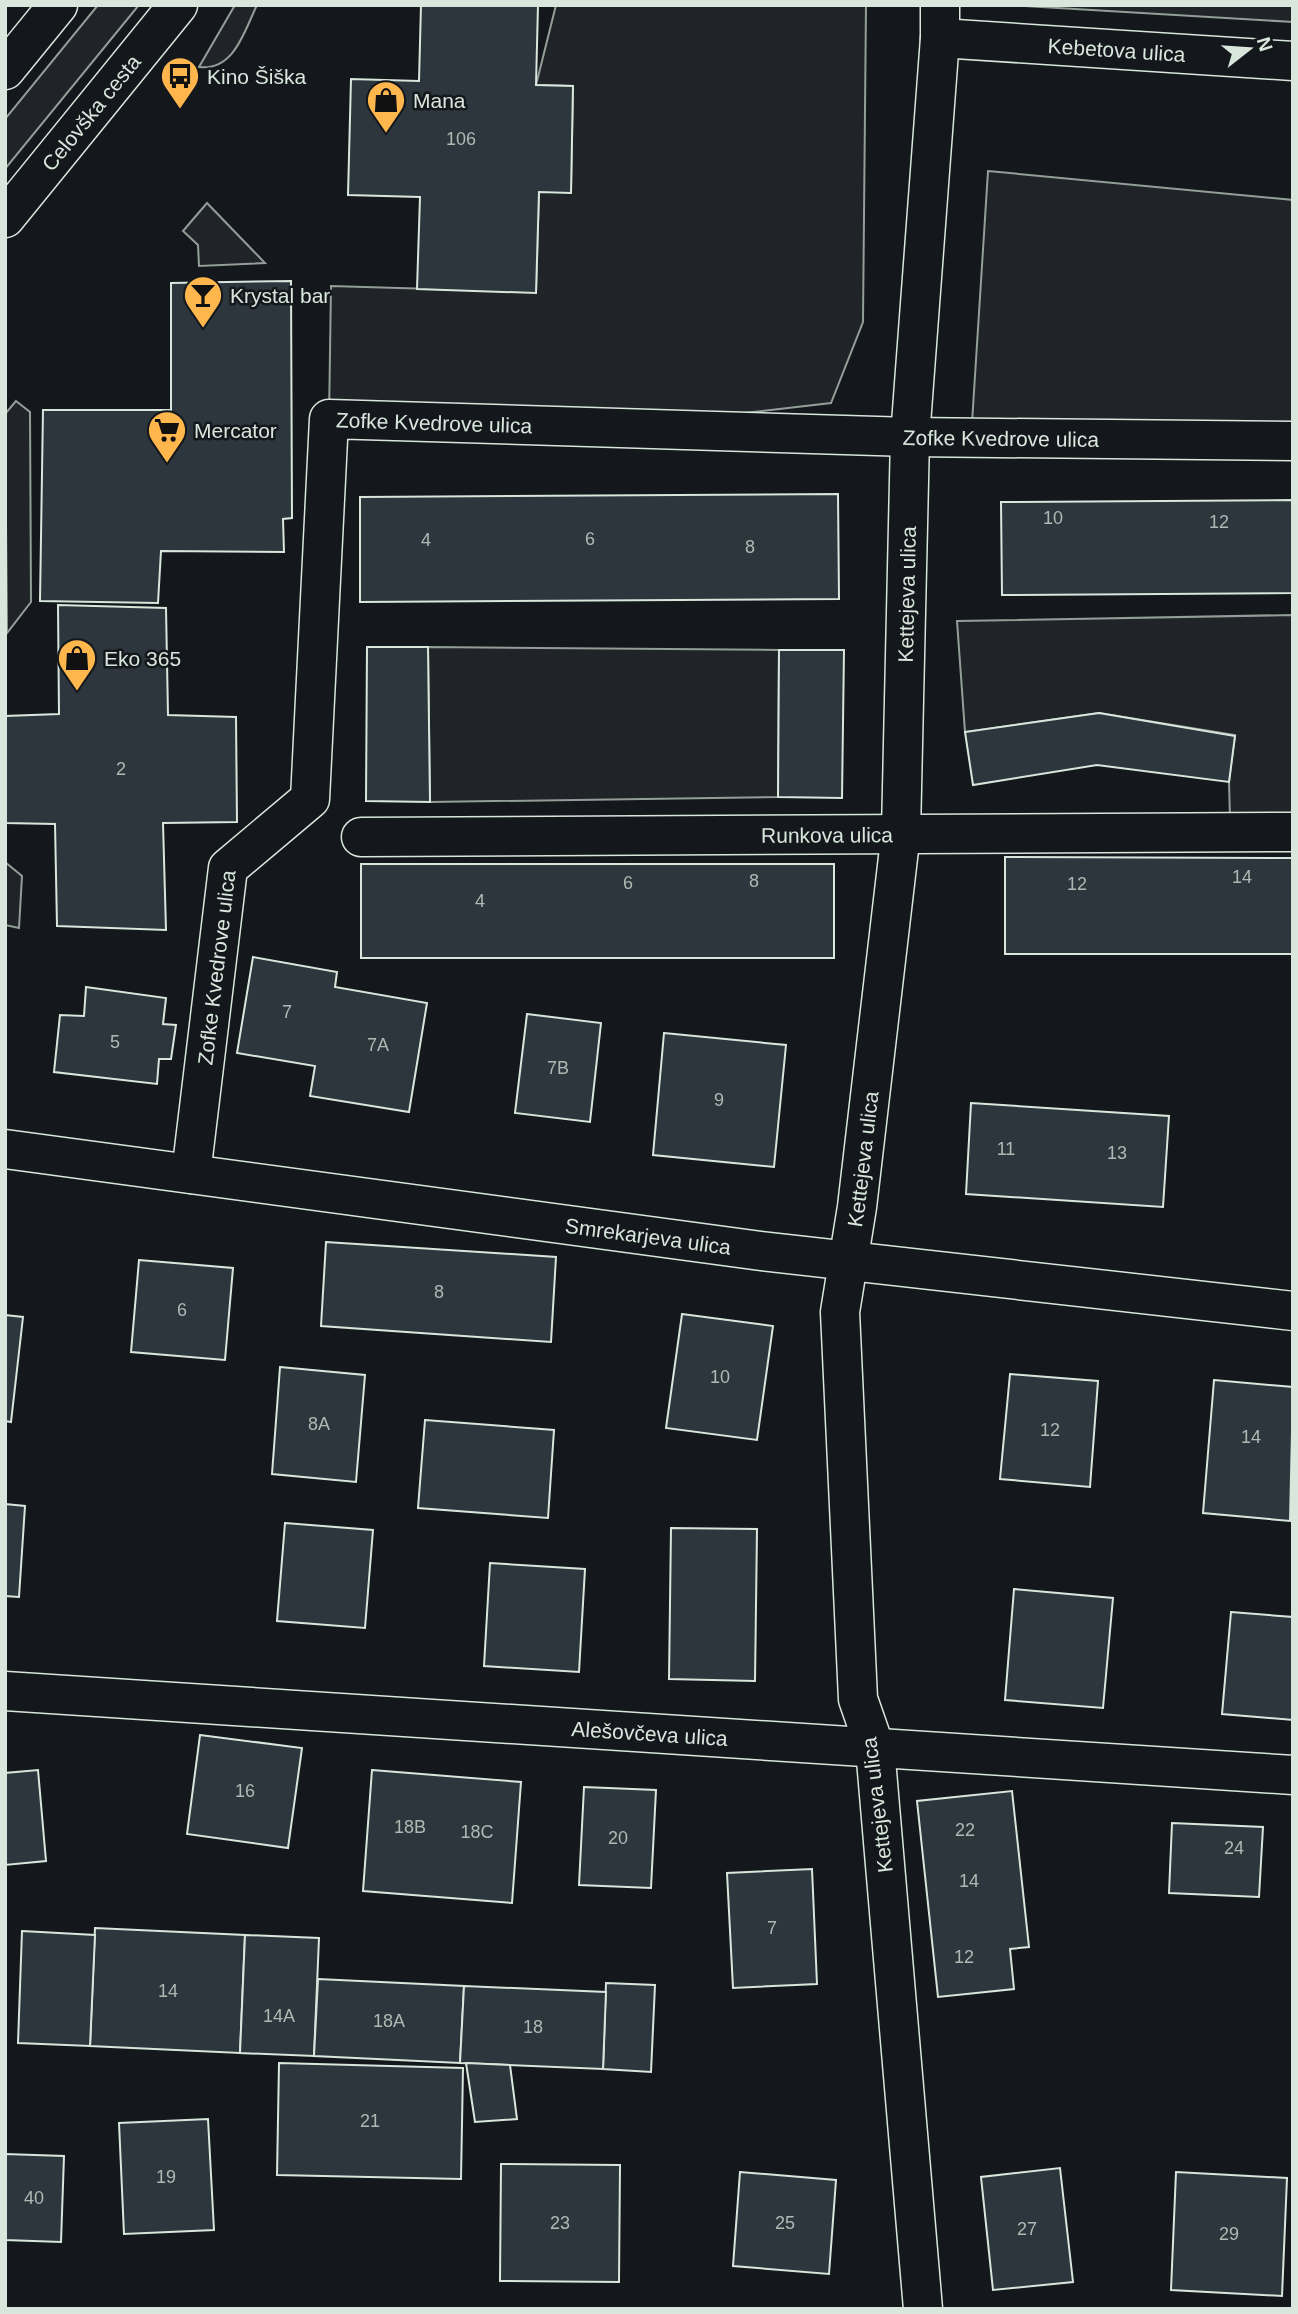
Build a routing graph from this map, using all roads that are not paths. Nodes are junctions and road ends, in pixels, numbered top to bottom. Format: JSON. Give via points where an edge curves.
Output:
{"nodes":[{"id":1,"x":58,"y":5,"type":"edge"},
{"id":2,"x":178,"y":5,"type":"edge"},
{"id":3,"x":940,"y":22,"type":"edge"},
{"id":4,"x":1293,"y":61,"type":"edge"},
{"id":5,"x":5,"y":71,"type":"edge"},
{"id":6,"x":5,"y":218,"type":"edge"},
{"id":7,"x":910,"y":437,"type":"junction"},
{"id":8,"x":1293,"y":441,"type":"edge"},
{"id":9,"x":901,"y":832,"type":"junction"},
{"id":10,"x":1293,"y":832,"type":"edge"},
{"id":11,"x":361,"y":837,"type":"dead end"},
{"id":12,"x":5,"y":1149,"type":"edge"},
{"id":13,"x":191,"y":1174,"type":"junction"},
{"id":14,"x":849,"y":1262,"type":"junction"},
{"id":15,"x":1293,"y":1311,"type":"edge"},
{"id":16,"x":5,"y":1691,"type":"edge"},
{"id":17,"x":875,"y":1748,"type":"junction"},
{"id":18,"x":1293,"y":1775,"type":"edge"},
{"id":19,"x":923,"y":2309,"type":"edge"}],
"edges":[{"from":1,"to":5,"type":"street"},
{"from":2,"to":6,"type":"street","name":"Celovška cesta"},
{"from":3,"to":4,"type":"street","name":"Kebetova ulica"},
{"from":3,"to":7,"type":"street","name":"Kettejeva ulica"},
{"from":7,"to":8,"type":"street","name":"Zofke Kvedrove ulica"},
{"from":7,"to":9,"type":"street","name":"Kettejeva ulica"},
{"from":7,"to":13,"type":"street","name":"Zofke Kvedrove ulica","via":[[329,419],[310,799],[228,868]]},
{"from":9,"to":10,"type":"street","name":"Runkova ulica"},
{"from":9,"to":11,"type":"street","name":"Runkova ulica"},
{"from":9,"to":14,"type":"street","name":"Kettejeva ulica"},
{"from":12,"to":13,"type":"street","name":"Smrekarjeva ulica"},
{"from":13,"to":14,"type":"street","name":"Smrekarjeva ulica"},
{"from":14,"to":15,"type":"street","name":"Smrekarjeva ulica"},
{"from":14,"to":17,"type":"street","name":"Kettejeva ulica","via":[[840,1312],[858,1699]]},
{"from":16,"to":17,"type":"street","name":"Alešovčeva ulica"},
{"from":17,"to":18,"type":"street","name":"Alešovčeva ulica"},
{"from":17,"to":19,"type":"street","name":"Kettejeva ulica"}]}
